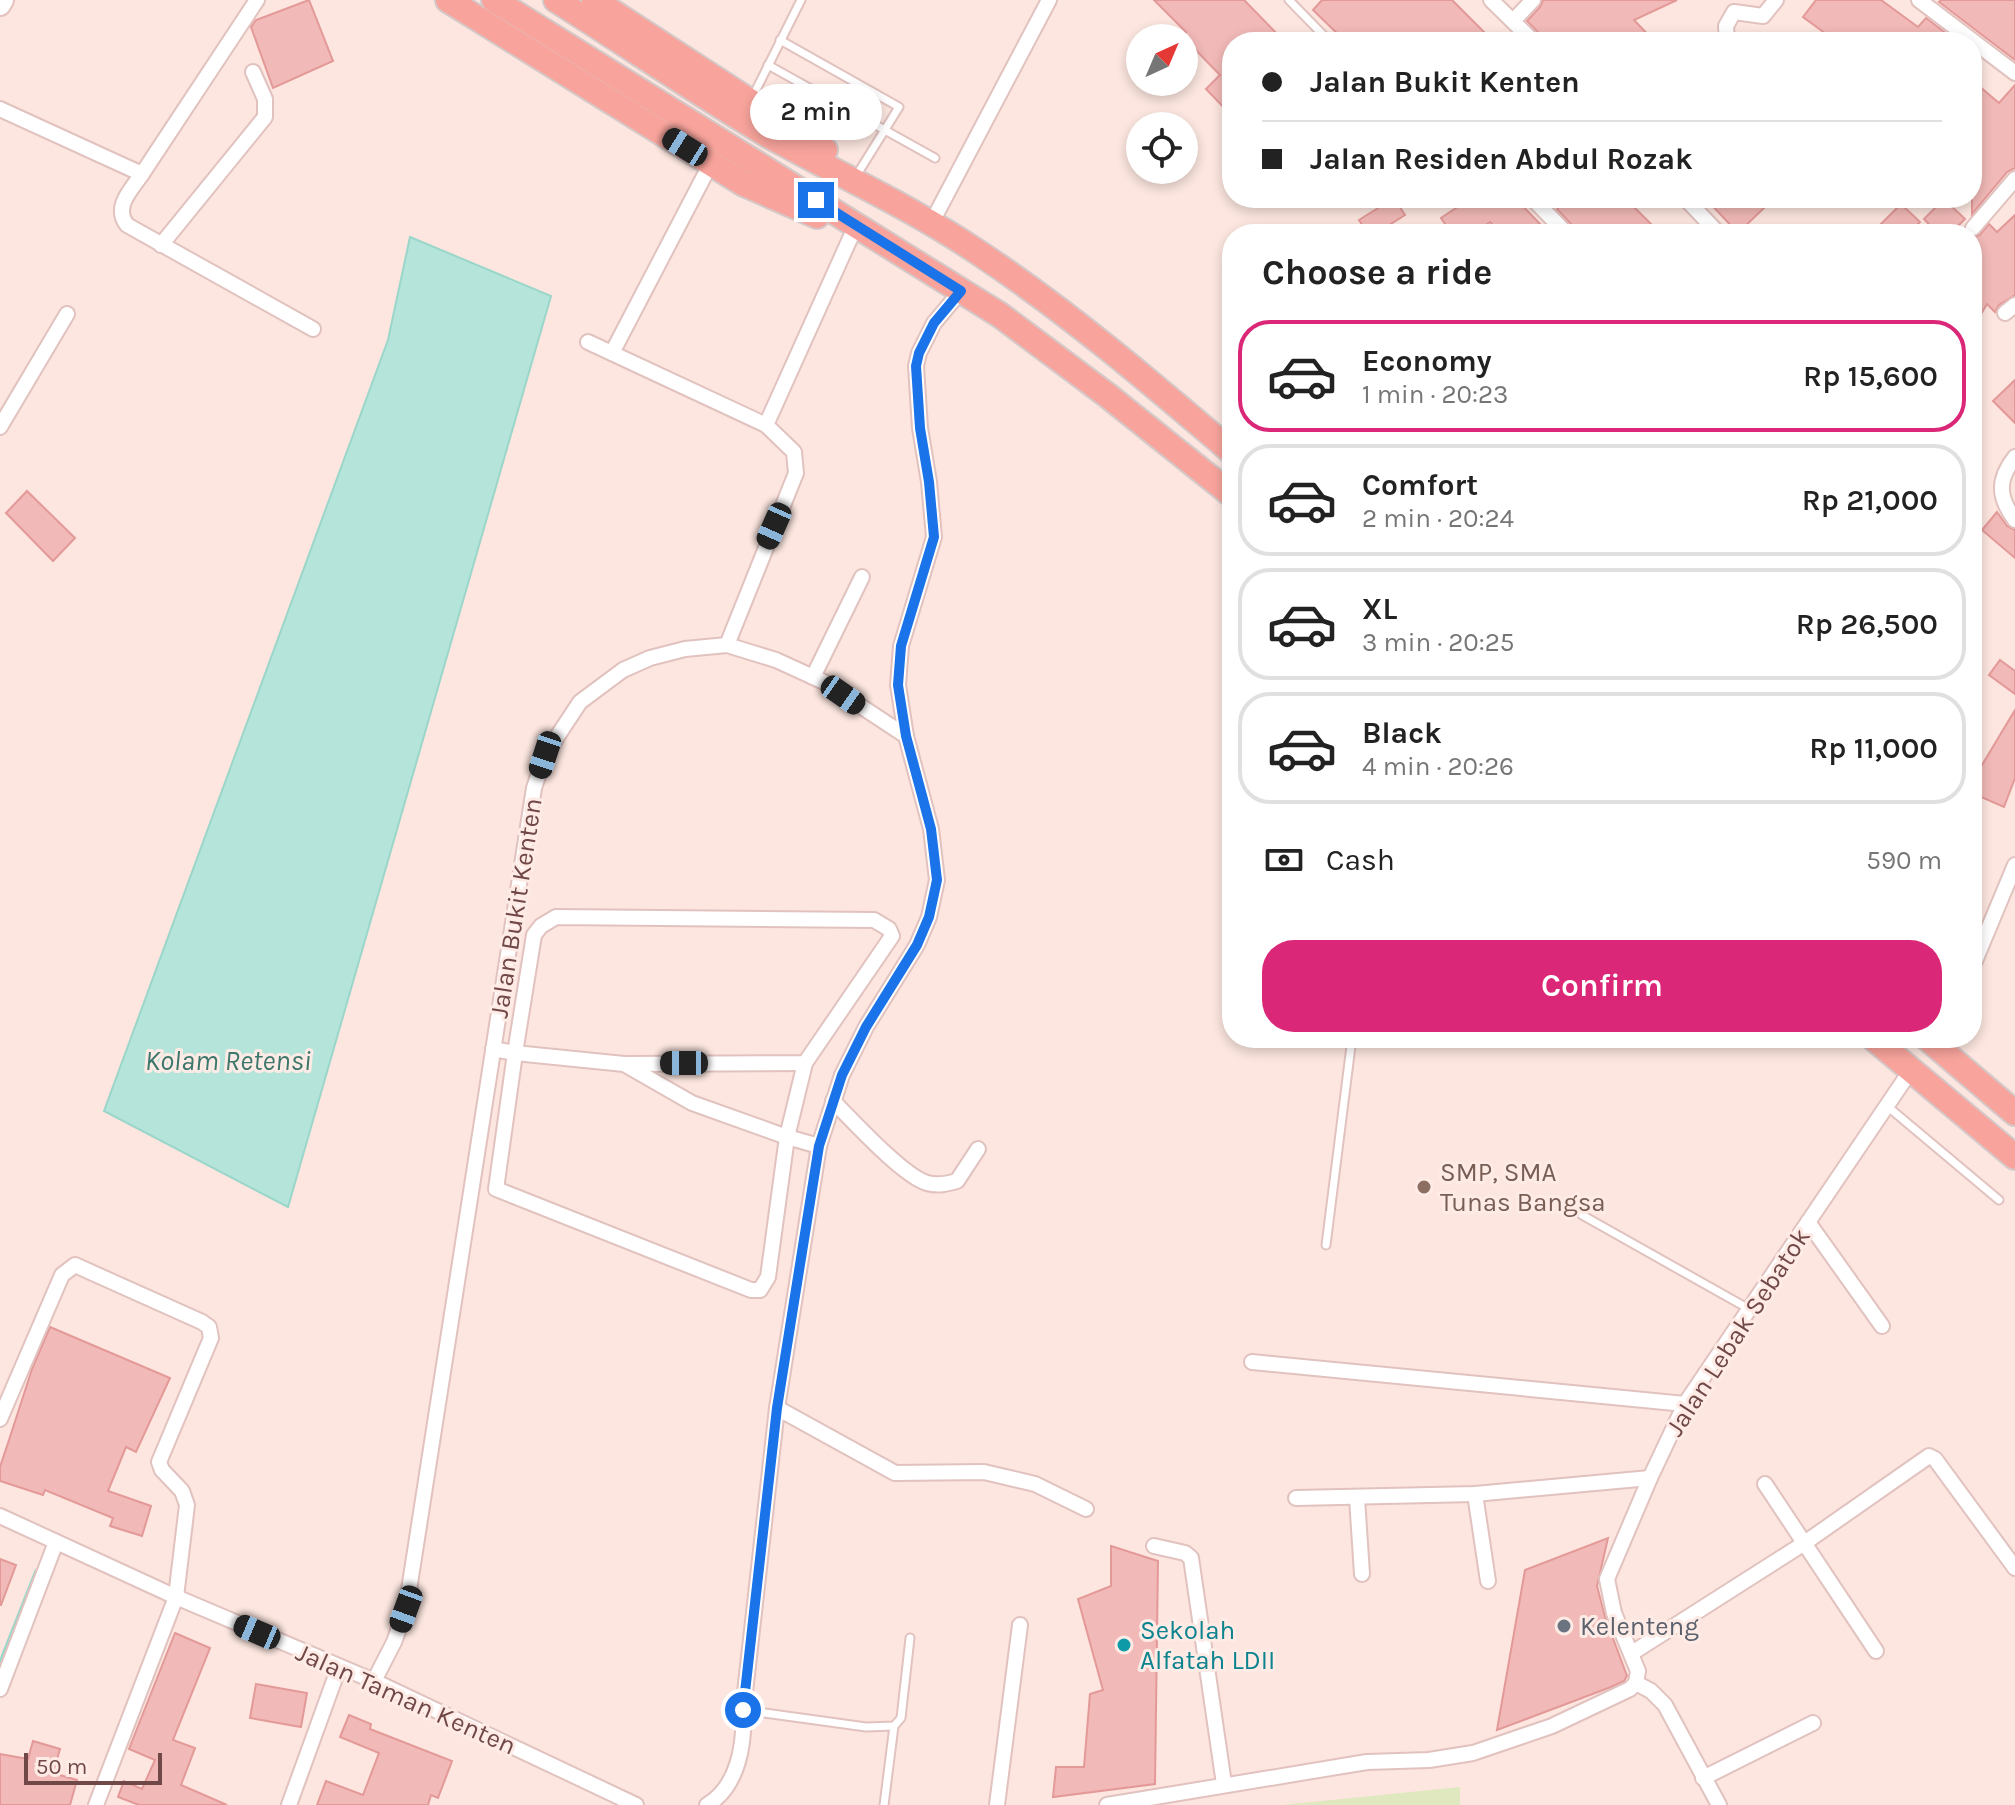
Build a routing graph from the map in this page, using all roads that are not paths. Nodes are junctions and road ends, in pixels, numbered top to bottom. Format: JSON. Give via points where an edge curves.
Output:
{"nodes":[{"id":1,"x":257,"y":0,"type":"edge"},
{"id":2,"x":448,"y":0,"type":"edge"},
{"id":3,"x":494,"y":0,"type":"edge"},
{"id":4,"x":556,"y":0,"type":"edge"},
{"id":5,"x":594,"y":0,"type":"edge"},
{"id":6,"x":801,"y":0,"type":"edge"},
{"id":7,"x":1049,"y":0,"type":"edge"},
{"id":8,"x":1289,"y":0,"type":"edge"},
{"id":9,"x":1491,"y":0,"type":"edge"},
{"id":10,"x":1533,"y":0,"type":"edge"},
{"id":11,"x":1776,"y":0,"type":"edge"},
{"id":12,"x":1919,"y":0,"type":"edge"},
{"id":13,"x":1513,"y":21,"type":"junction"},
{"id":14,"x":1320,"y":32,"type":"edge"},
{"id":15,"x":1524,"y":32,"type":"edge"},
{"id":16,"x":1726,"y":32,"type":"edge"},
{"id":17,"x":1961,"y":32,"type":"edge"},
{"id":18,"x":780,"y":40,"type":"junction"},
{"id":19,"x":1982,"y":48,"type":"edge"},
{"id":20,"x":768,"y":65,"type":"junction"},
{"id":21,"x":253,"y":72,"type":"dead end"},
{"id":22,"x":2015,"y":73,"type":"edge"},
{"id":23,"x":751,"y":100,"type":"junction"},
{"id":24,"x":0,"y":109,"type":"edge"},
{"id":25,"x":885,"y":131,"type":"junction"},
{"id":26,"x":935,"y":158,"type":"dead end"},
{"id":27,"x":711,"y":163,"type":"junction"},
{"id":28,"x":858,"y":173,"type":"junction"},
{"id":29,"x":142,"y":174,"type":"junction"},
{"id":30,"x":2015,"y":179,"type":"edge"},
{"id":31,"x":1542,"y":208,"type":"edge"},
{"id":32,"x":1694,"y":208,"type":"edge"},
{"id":33,"x":908,"y":209,"type":"junction"},
{"id":34,"x":932,"y":222,"type":"junction"},
{"id":35,"x":1557,"y":224,"type":"edge"},
{"id":36,"x":1710,"y":224,"type":"edge"},
{"id":37,"x":1976,"y":224,"type":"edge"},
{"id":38,"x":853,"y":232,"type":"junction"},
{"id":39,"x":161,"y":245,"type":"junction"},
{"id":40,"x":896,"y":251,"type":"junction"},
{"id":41,"x":961,"y":291,"type":"junction"},
{"id":42,"x":67,"y":314,"type":"dead end"},
{"id":43,"x":313,"y":329,"type":"dead end"},
{"id":44,"x":588,"y":342,"type":"dead end"},
{"id":45,"x":612,"y":353,"type":"junction"},
{"id":46,"x":766,"y":425,"type":"junction"},
{"id":47,"x":0,"y":427,"type":"edge"},
{"id":48,"x":1222,"y":439,"type":"edge"},
{"id":49,"x":2015,"y":457,"type":"edge"},
{"id":50,"x":1222,"y":487,"type":"edge"},
{"id":51,"x":2015,"y":520,"type":"edge"},
{"id":52,"x":862,"y":577,"type":"dead end"},
{"id":53,"x":727,"y":645,"type":"junction"},
{"id":54,"x":813,"y":677,"type":"junction"},
{"id":55,"x":906,"y":736,"type":"junction"},
{"id":56,"x":2015,"y":865,"type":"edge"},
{"id":57,"x":1982,"y":944,"type":"edge"},
{"id":58,"x":1351,"y":1048,"type":"edge"},
{"id":59,"x":1885,"y":1048,"type":"edge"},
{"id":60,"x":1941,"y":1048,"type":"edge"},
{"id":61,"x":493,"y":1049,"type":"junction"},
{"id":62,"x":515,"y":1053,"type":"junction"},
{"id":63,"x":805,"y":1063,"type":"junction"},
{"id":64,"x":624,"y":1064,"type":"junction"},
{"id":65,"x":1911,"y":1070,"type":"junction"},
{"id":66,"x":833,"y":1101,"type":"junction"},
{"id":67,"x":1887,"y":1106,"type":"junction"},
{"id":68,"x":2015,"y":1113,"type":"edge"},
{"id":69,"x":787,"y":1137,"type":"junction"},
{"id":70,"x":819,"y":1146,"type":"junction"},
{"id":71,"x":978,"y":1149,"type":"dead end"},
{"id":72,"x":2015,"y":1157,"type":"edge"},
{"id":73,"x":1999,"y":1200,"type":"dead end"},
{"id":74,"x":1582,"y":1215,"type":"dead end"},
{"id":75,"x":1808,"y":1222,"type":"junction"},
{"id":76,"x":1326,"y":1245,"type":"dead end"},
{"id":77,"x":1749,"y":1309,"type":"junction"},
{"id":78,"x":1882,"y":1326,"type":"dead end"},
{"id":79,"x":1252,"y":1362,"type":"dead end"},
{"id":80,"x":1685,"y":1404,"type":"junction"},
{"id":81,"x":777,"y":1408,"type":"junction"},
{"id":82,"x":0,"y":1419,"type":"edge"},
{"id":83,"x":1650,"y":1478,"type":"junction"},
{"id":84,"x":1765,"y":1484,"type":"dead end"},
{"id":85,"x":1475,"y":1494,"type":"junction"},
{"id":86,"x":1296,"y":1498,"type":"dead end"},
{"id":87,"x":1357,"y":1498,"type":"junction"},
{"id":88,"x":1086,"y":1509,"type":"dead end"},
{"id":89,"x":0,"y":1516,"type":"edge"},
{"id":90,"x":56,"y":1542,"type":"junction"},
{"id":91,"x":1803,"y":1544,"type":"junction"},
{"id":92,"x":1154,"y":1546,"type":"dead end"},
{"id":93,"x":2015,"y":1568,"type":"edge"},
{"id":94,"x":1362,"y":1574,"type":"dead end"},
{"id":95,"x":1488,"y":1581,"type":"dead end"},
{"id":96,"x":176,"y":1597,"type":"junction"},
{"id":97,"x":1020,"y":1625,"type":"dead end"},
{"id":98,"x":910,"y":1638,"type":"dead end"},
{"id":99,"x":1876,"y":1651,"type":"dead end"},
{"id":100,"x":1632,"y":1653,"type":"junction"},
{"id":101,"x":339,"y":1667,"type":"junction"},
{"id":102,"x":374,"y":1681,"type":"junction"},
{"id":103,"x":1636,"y":1683,"type":"junction"},
{"id":104,"x":0,"y":1689,"type":"edge"},
{"id":105,"x":743,"y":1710,"type":"junction"},
{"id":106,"x":1813,"y":1723,"type":"dead end"},
{"id":107,"x":894,"y":1726,"type":"junction"},
{"id":108,"x":1703,"y":1778,"type":"junction"},
{"id":109,"x":1224,"y":1784,"type":"junction"},
{"id":110,"x":96,"y":1805,"type":"edge"},
{"id":111,"x":289,"y":1805,"type":"edge"},
{"id":112,"x":636,"y":1805,"type":"edge"},
{"id":113,"x":707,"y":1805,"type":"edge"},
{"id":114,"x":884,"y":1805,"type":"edge"},
{"id":115,"x":997,"y":1805,"type":"edge"},
{"id":116,"x":1107,"y":1805,"type":"edge"},
{"id":117,"x":1719,"y":1805,"type":"edge"}],
"edges":[{"from":1,"to":29,"type":"street"},
{"from":2,"to":27,"type":"highway"},
{"from":3,"to":40,"type":"highway"},
{"from":4,"to":33,"type":"highway","via":[[766,134]]},
{"from":5,"to":23,"type":"highway"},
{"from":6,"to":18,"type":"lane"},
{"from":7,"to":34,"type":"street"},
{"from":8,"to":14,"type":"lane"},
{"from":9,"to":13,"type":"street"},
{"from":10,"to":13,"type":"street"},
{"from":11,"to":16,"type":"street","via":[[1763,16],[1734,12]]},
{"from":12,"to":17,"type":"street"},
{"from":13,"to":15,"type":"street"},
{"from":18,"to":20,"type":"lane"},
{"from":18,"to":25,"type":"lane","via":[[899,107]]},
{"from":19,"to":22,"type":"street"},
{"from":20,"to":23,"type":"lane"},
{"from":20,"to":25,"type":"lane"},
{"from":21,"to":39,"type":"street","via":[[265,99],[265,117]]},
{"from":23,"to":28,"type":"highway"},
{"from":24,"to":29,"type":"street"},
{"from":25,"to":26,"type":"lane"},
{"from":25,"to":28,"type":"lane"},
{"from":27,"to":38,"type":"highway","via":[[744,184]]},
{"from":27,"to":45,"type":"street"},
{"from":28,"to":33,"type":"highway"},
{"from":29,"to":39,"type":"street","via":[[122,204],[121,219]]},
{"from":30,"to":37,"type":"street"},
{"from":31,"to":35,"type":"street"},
{"from":32,"to":36,"type":"street"},
{"from":33,"to":34,"type":"highway"},
{"from":34,"to":48,"type":"highway","via":[[1016,278]]},
{"from":38,"to":40,"type":"highway"},
{"from":38,"to":46,"type":"street"},
{"from":39,"to":43,"type":"street"},
{"from":40,"to":41,"type":"highway"},
{"from":41,"to":50,"type":"highway","via":[[1107,395]]},
{"from":41,"to":55,"type":"street","via":[[934,323],[916,366],[934,537],[901,646],[898,685]]},
{"from":42,"to":47,"type":"street"},
{"from":44,"to":45,"type":"street"},
{"from":45,"to":46,"type":"street"},
{"from":46,"to":53,"type":"street","via":[[794,452],[796,473]]},
{"from":49,"to":51,"type":"street","via":[[2000,483]]},
{"from":52,"to":54,"type":"street"},
{"from":53,"to":54,"type":"street","name":"Jalan Bukit Kenten"},
{"from":53,"to":61,"type":"street","name":"Jalan Bukit Kenten","via":[[685,649],[623,670],[580,702],[545,755],[534,788]]},
{"from":54,"to":55,"type":"street","name":"Jalan Bukit Kenten"},
{"from":55,"to":66,"type":"street","via":[[931,829],[937,880],[917,945],[866,1027]]},
{"from":56,"to":57,"type":"street"},
{"from":58,"to":76,"type":"lane"},
{"from":59,"to":65,"type":"highway"},
{"from":60,"to":68,"type":"highway"},
{"from":61,"to":62,"type":"street"},
{"from":61,"to":102,"type":"street","name":"Jalan Bukit Kenten","via":[[406,1609]]},
{"from":62,"to":63,"type":"street","via":[[534,935],[551,919],[882,923],[892,936],[890,943]]},
{"from":62,"to":64,"type":"street"},
{"from":62,"to":69,"type":"street","via":[[496,1189],[751,1290],[760,1290],[768,1277]]},
{"from":63,"to":64,"type":"street"},
{"from":63,"to":69,"type":"street"},
{"from":64,"to":69,"type":"street","via":[[692,1103]]},
{"from":65,"to":67,"type":"street","name":"Jalan Lebak Sebatok"},
{"from":65,"to":72,"type":"highway"},
{"from":66,"to":70,"type":"street"},
{"from":66,"to":71,"type":"street","via":[[892,1159],[924,1182],[957,1181]]},
{"from":67,"to":73,"type":"lane"},
{"from":67,"to":75,"type":"street","name":"Jalan Lebak Sebatok"},
{"from":69,"to":70,"type":"street"},
{"from":70,"to":81,"type":"street"},
{"from":74,"to":77,"type":"lane"},
{"from":75,"to":77,"type":"street","name":"Jalan Lebak Sebatok"},
{"from":75,"to":78,"type":"street"},
{"from":77,"to":80,"type":"street","name":"Jalan Lebak Sebatok"},
{"from":79,"to":80,"type":"street"},
{"from":80,"to":83,"type":"street","name":"Jalan Lebak Sebatok"},
{"from":81,"to":88,"type":"street","via":[[895,1473],[984,1472],[1035,1484]]},
{"from":81,"to":105,"type":"street"},
{"from":82,"to":96,"type":"street","via":[[62,1275],[71,1266],[209,1327],[211,1338],[159,1462],[187,1505]]},
{"from":83,"to":85,"type":"street"},
{"from":83,"to":100,"type":"street","name":"Jalan Lebak Sebatok","via":[[1607,1579],[1614,1613]]},
{"from":84,"to":91,"type":"street"},
{"from":85,"to":87,"type":"street"},
{"from":85,"to":95,"type":"street"},
{"from":86,"to":87,"type":"street"},
{"from":87,"to":94,"type":"street"},
{"from":89,"to":90,"type":"street","name":"Jalan Taman Kenten"},
{"from":90,"to":96,"type":"street","name":"Jalan Taman Kenten"},
{"from":90,"to":104,"type":"street"},
{"from":91,"to":93,"type":"street","via":[[1929,1456]]},
{"from":91,"to":99,"type":"street"},
{"from":91,"to":100,"type":"street"},
{"from":92,"to":109,"type":"street","via":[[1191,1558]]},
{"from":96,"to":101,"type":"street","name":"Jalan Taman Kenten"},
{"from":96,"to":110,"type":"street"},
{"from":97,"to":115,"type":"street"},
{"from":98,"to":107,"type":"lane","via":[[901,1718]]},
{"from":100,"to":103,"type":"street","name":"Jalan Lebak Sebatok"},
{"from":101,"to":102,"type":"street","name":"Jalan Taman Kenten"},
{"from":101,"to":111,"type":"street"},
{"from":102,"to":112,"type":"street","name":"Jalan Taman Kenten"},
{"from":103,"to":108,"type":"street","via":[[1665,1705]]},
{"from":103,"to":109,"type":"street","via":[[1623,1695],[1552,1726],[1473,1753],[1367,1762]]},
{"from":105,"to":107,"type":"lane"},
{"from":105,"to":113,"type":"street","via":[[733,1779]]},
{"from":106,"to":108,"type":"street"},
{"from":107,"to":114,"type":"lane"},
{"from":108,"to":117,"type":"street"},
{"from":109,"to":116,"type":"street"}]}
